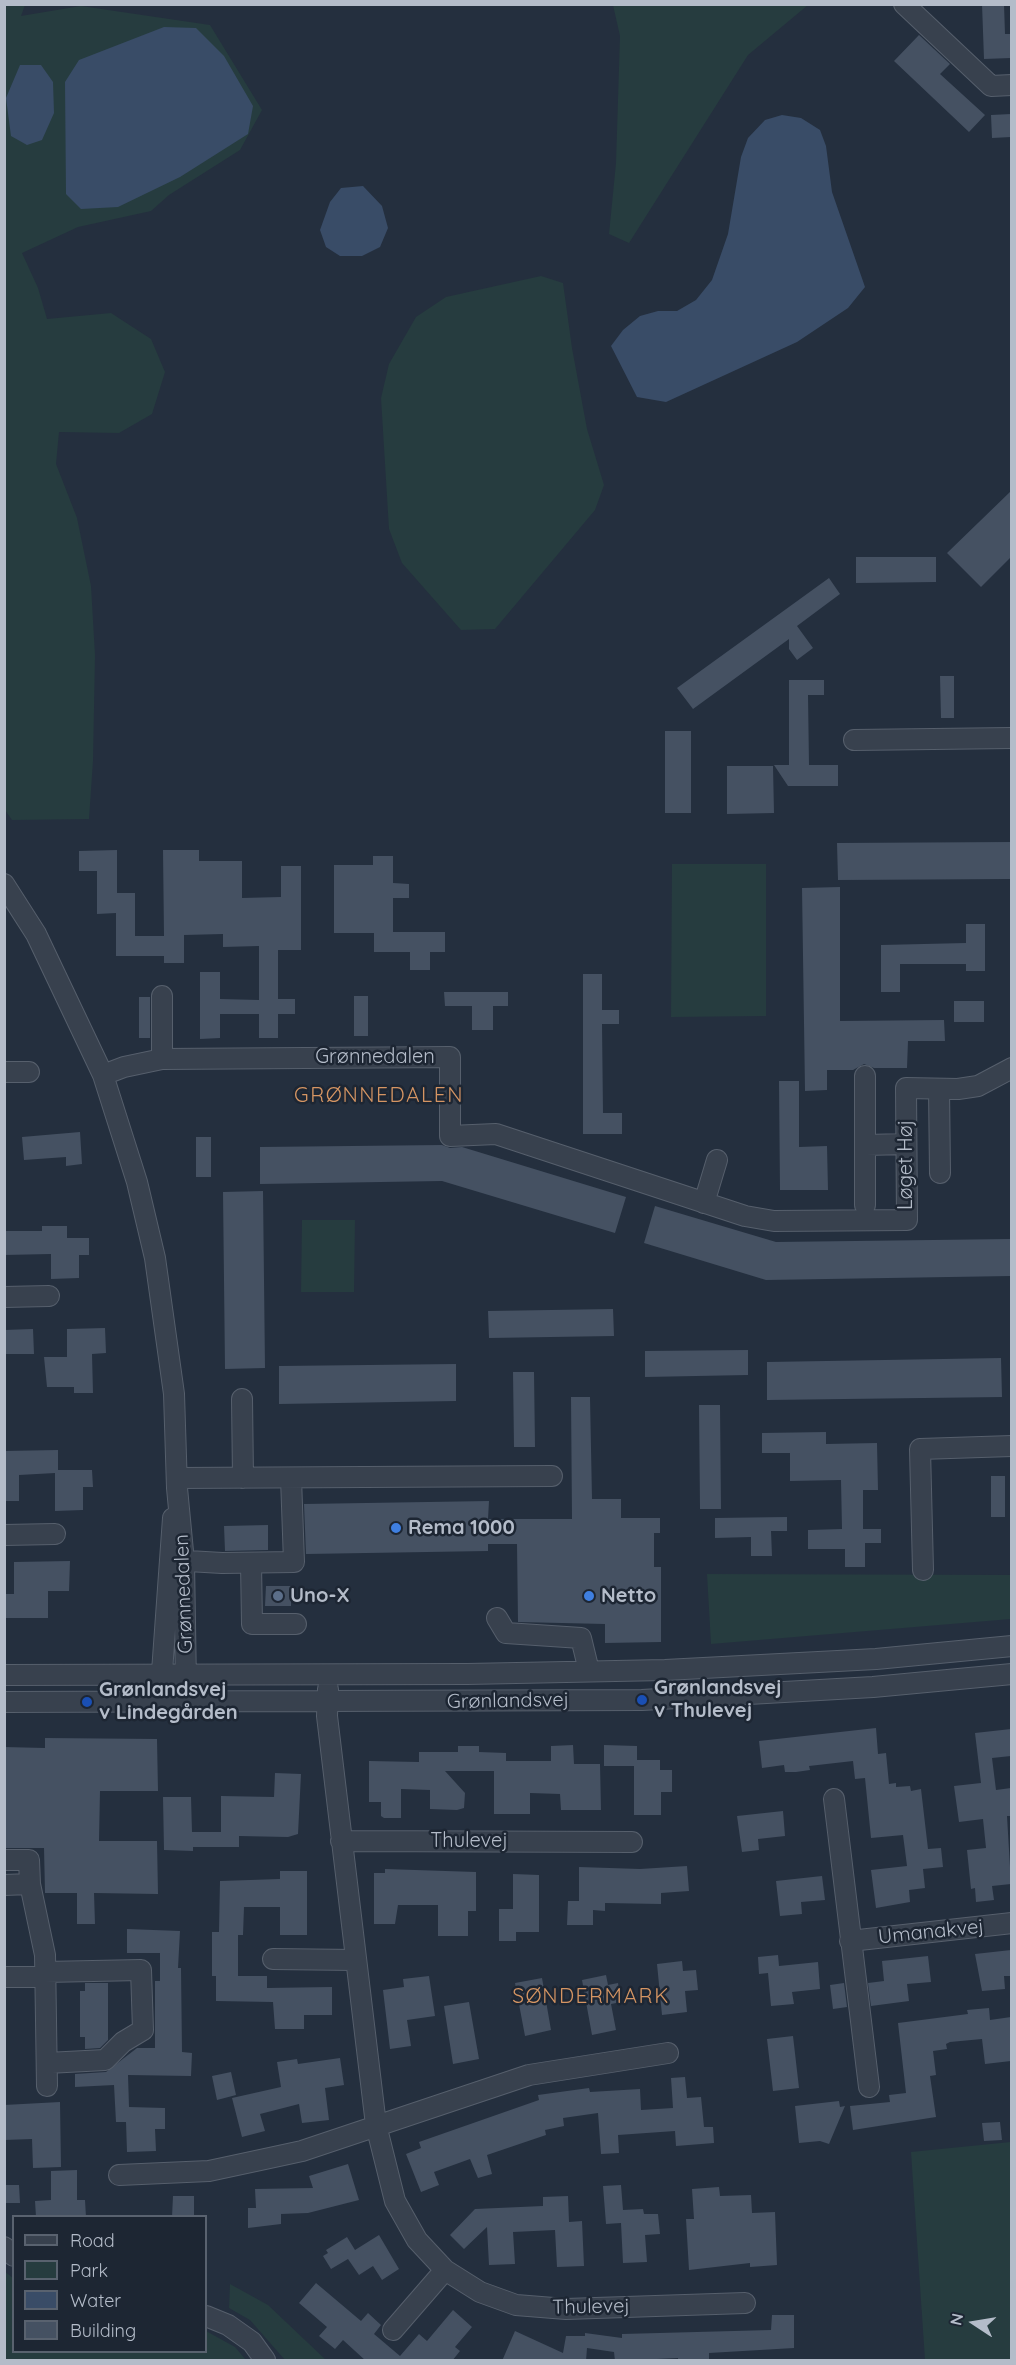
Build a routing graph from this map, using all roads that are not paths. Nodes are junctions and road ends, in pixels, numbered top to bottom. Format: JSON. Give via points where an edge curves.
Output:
{"nodes":[{"id":1,"x":904,"y":4,"type":"edge"},
{"id":2,"x":1011,"y":85,"type":"edge"},
{"id":3,"x":1011,"y":738,"type":"edge"},
{"id":4,"x":855,"y":740,"type":"dead end"},
{"id":5,"x":4,"y":884,"type":"edge"},
{"id":6,"x":162,"y":996,"type":"dead end"},
{"id":7,"x":162,"y":1059,"type":"junction"},
{"id":8,"x":1011,"y":1068,"type":"edge"},
{"id":9,"x":4,"y":1072,"type":"edge"},
{"id":10,"x":30,"y":1072,"type":"dead end"},
{"id":11,"x":103,"y":1075,"type":"junction"},
{"id":12,"x":865,"y":1076,"type":"dead end"},
{"id":13,"x":939,"y":1089,"type":"junction"},
{"id":14,"x":906,"y":1144,"type":"junction"},
{"id":15,"x":866,"y":1145,"type":"junction"},
{"id":16,"x":717,"y":1160,"type":"dead end"},
{"id":17,"x":940,"y":1173,"type":"dead end"},
{"id":18,"x":704,"y":1203,"type":"junction"},
{"id":19,"x":865,"y":1205,"type":"dead end"},
{"id":20,"x":774,"y":1221,"type":"joint"},
{"id":21,"x":49,"y":1296,"type":"dead end"},
{"id":22,"x":4,"y":1297,"type":"edge"},
{"id":23,"x":242,"y":1399,"type":"dead end"},
{"id":24,"x":1011,"y":1446,"type":"edge"},
{"id":25,"x":552,"y":1476,"type":"dead end"},
{"id":26,"x":243,"y":1478,"type":"junction"},
{"id":27,"x":291,"y":1478,"type":"junction"},
{"id":28,"x":177,"y":1483,"type":"junction"},
{"id":29,"x":55,"y":1534,"type":"dead end"},
{"id":30,"x":4,"y":1535,"type":"edge"},
{"id":31,"x":176,"y":1561,"type":"junction"},
{"id":32,"x":251,"y":1563,"type":"junction"},
{"id":33,"x":923,"y":1570,"type":"dead end"},
{"id":34,"x":497,"y":1618,"type":"dead end"},
{"id":35,"x":296,"y":1623,"type":"dead end"},
{"id":36,"x":1011,"y":1646,"type":"edge"},
{"id":37,"x":589,"y":1671,"type":"junction"},
{"id":38,"x":161,"y":1673,"type":"junction"},
{"id":39,"x":186,"y":1673,"type":"junction"},
{"id":40,"x":1011,"y":1674,"type":"edge"},
{"id":41,"x":4,"y":1675,"type":"edge"},
{"id":42,"x":328,"y":1675,"type":"junction"},
{"id":43,"x":161,"y":1700,"type":"junction"},
{"id":44,"x":186,"y":1700,"type":"junction"},
{"id":45,"x":4,"y":1702,"type":"edge"},
{"id":46,"x":327,"y":1703,"type":"junction"},
{"id":47,"x":834,"y":1799,"type":"dead end"},
{"id":48,"x":341,"y":1841,"type":"junction"},
{"id":49,"x":632,"y":1842,"type":"dead end"},
{"id":50,"x":4,"y":1860,"type":"edge"},
{"id":51,"x":30,"y":1884,"type":"junction"},
{"id":52,"x":4,"y":1885,"type":"edge"},
{"id":53,"x":1011,"y":1923,"type":"edge"},
{"id":54,"x":850,"y":1941,"type":"junction"},
{"id":55,"x":273,"y":1959,"type":"dead end"},
{"id":56,"x":355,"y":1960,"type":"junction"},
{"id":57,"x":45,"y":1975,"type":"junction"},
{"id":58,"x":4,"y":1977,"type":"edge"},
{"id":59,"x":668,"y":2053,"type":"dead end"},
{"id":60,"x":47,"y":2063,"type":"junction"},
{"id":61,"x":47,"y":2086,"type":"dead end"},
{"id":62,"x":869,"y":2087,"type":"dead end"},
{"id":63,"x":376,"y":2125,"type":"junction"},
{"id":64,"x":119,"y":2175,"type":"dead end"},
{"id":65,"x":445,"y":2270,"type":"junction"},
{"id":66,"x":745,"y":2303,"type":"dead end"},
{"id":67,"x":207,"y":2316,"type":"edge"},
{"id":68,"x":393,"y":2330,"type":"dead end"},
{"id":69,"x":265,"y":2361,"type":"edge"}],
"edges":[{"from":1,"to":2,"type":"street","via":[[991,86]]},
{"from":3,"to":4,"type":"street"},
{"from":5,"to":11,"type":"street","name":"Grønnedalen","via":[[36,934]]},
{"from":6,"to":7,"type":"street"},
{"from":7,"to":11,"type":"street","name":"Grønnedalen","via":[[124,1066]]},
{"from":7,"to":18,"type":"street","name":"Grønnedalen","via":[[450,1057],[450,1136],[496,1134]]},
{"from":8,"to":13,"type":"street","name":"Løget Høj","via":[[978,1086]]},
{"from":9,"to":10,"type":"street"},
{"from":11,"to":28,"type":"street","name":"Grønnedalen","via":[[137,1182],[155,1258],[172,1383]]},
{"from":12,"to":15,"type":"street"},
{"from":13,"to":14,"type":"street","name":"Løget Høj","via":[[906,1088]]},
{"from":13,"to":17,"type":"street"},
{"from":14,"to":15,"type":"street"},
{"from":14,"to":20,"type":"street","name":"Løget Høj","via":[[907,1221]]},
{"from":15,"to":19,"type":"street"},
{"from":16,"to":18,"type":"street"},
{"from":18,"to":20,"type":"street","name":"Grønnedalen"},
{"from":21,"to":22,"type":"street"},
{"from":23,"to":26,"type":"street"},
{"from":24,"to":33,"type":"street","via":[[920,1449]]},
{"from":25,"to":27,"type":"street"},
{"from":26,"to":27,"type":"street"},
{"from":26,"to":28,"type":"street"},
{"from":27,"to":32,"type":"street","via":[[294,1562]]},
{"from":28,"to":31,"type":"street","name":"Grønnedalen"},
{"from":29,"to":30,"type":"street"},
{"from":31,"to":32,"type":"street"},
{"from":31,"to":38,"type":"street","name":"Grønnedalen"},
{"from":31,"to":39,"type":"street","name":"Grønnedalen"},
{"from":32,"to":35,"type":"street","via":[[252,1624]]},
{"from":34,"to":37,"type":"street","via":[[506,1633],[581,1638]]},
{"from":36,"to":37,"type":"street","name":"Grønlandsvej","via":[[865,1659]]},
{"from":37,"to":42,"type":"street","name":"Grønlandsvej"},
{"from":38,"to":39,"type":"street","name":"Grønlandsvej"},
{"from":38,"to":41,"type":"street","name":"Grønlandsvej"},
{"from":38,"to":43,"type":"street","name":"Grønnedalen"},
{"from":39,"to":42,"type":"street","name":"Grønlandsvej"},
{"from":39,"to":44,"type":"street","name":"Grønnedalen"},
{"from":40,"to":46,"type":"street","name":"Grønlandsvej","via":[[673,1699]]},
{"from":42,"to":46,"type":"street","name":"Thulevej"},
{"from":43,"to":44,"type":"street","name":"Grønlandsvej"},
{"from":43,"to":45,"type":"street","name":"Grønlandsvej"},
{"from":44,"to":46,"type":"street","name":"Grønlandsvej"},
{"from":46,"to":48,"type":"street","name":"Thulevej"},
{"from":47,"to":54,"type":"street","name":"Umanakvej"},
{"from":48,"to":49,"type":"street","name":"Thulevej"},
{"from":48,"to":56,"type":"street","name":"Thulevej"},
{"from":50,"to":51,"type":"street","via":[[29,1860]]},
{"from":51,"to":52,"type":"street"},
{"from":51,"to":57,"type":"street","via":[[45,1955]]},
{"from":53,"to":54,"type":"street","name":"Umanakvej"},
{"from":54,"to":62,"type":"street","name":"Umanakvej"},
{"from":55,"to":56,"type":"street"},
{"from":56,"to":63,"type":"street","name":"Thulevej"},
{"from":57,"to":58,"type":"street"},
{"from":57,"to":60,"type":"street"},
{"from":57,"to":60,"type":"street","via":[[141,1970],[143,2030],[105,2060]]},
{"from":59,"to":63,"type":"street","via":[[528,2075]]},
{"from":60,"to":61,"type":"street"},
{"from":63,"to":64,"type":"street","via":[[302,2151],[239,2165]]},
{"from":63,"to":65,"type":"street","name":"Thulevej","via":[[395,2201],[417,2240]]},
{"from":65,"to":66,"type":"street","name":"Thulevej","via":[[480,2292],[535,2308]]},
{"from":65,"to":68,"type":"street"},
{"from":67,"to":69,"type":"street","via":[[252,2342]]}]}
